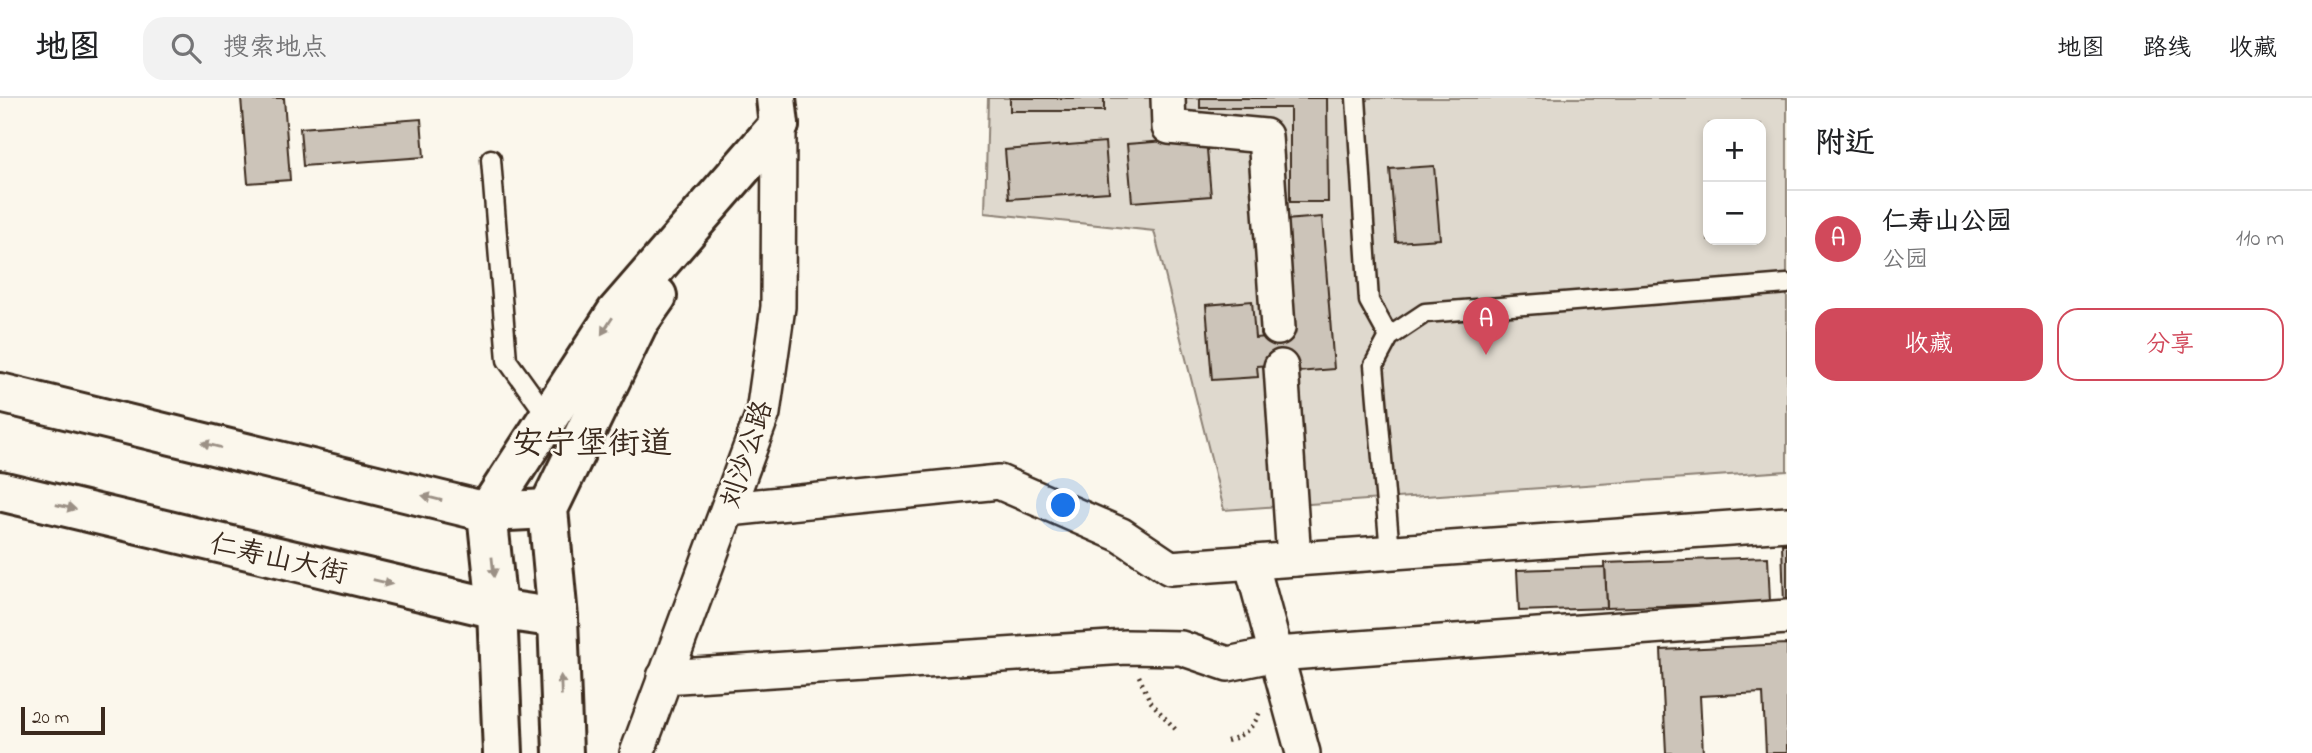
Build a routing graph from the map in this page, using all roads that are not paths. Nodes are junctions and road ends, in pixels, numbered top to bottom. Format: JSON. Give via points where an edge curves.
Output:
{"nodes":[{"id":1,"x":1168,"y":98,"type":"edge"},
{"id":2,"x":1356,"y":98,"type":"edge"},
{"id":3,"x":777,"y":112,"type":"edge"},
{"id":4,"x":491,"y":159,"type":"dead end"},
{"id":5,"x":1787,"y":284,"type":"edge"},
{"id":6,"x":1278,"y":328,"type":"dead end"},
{"id":7,"x":1389,"y":337,"type":"junction"},
{"id":8,"x":1281,"y":367,"type":"dead end"},
{"id":9,"x":0,"y":393,"type":"edge"},
{"id":10,"x":548,"y":417,"type":"junction"},
{"id":11,"x":0,"y":491,"type":"edge"},
{"id":12,"x":548,"y":509,"type":"junction"},
{"id":13,"x":729,"y":509,"type":"junction"},
{"id":14,"x":487,"y":512,"type":"junction"},
{"id":15,"x":1787,"y":524,"type":"edge"},
{"id":16,"x":1390,"y":552,"type":"junction"},
{"id":17,"x":1294,"y":559,"type":"junction"},
{"id":18,"x":1251,"y":562,"type":"junction"},
{"id":19,"x":497,"y":609,"type":"junction"},
{"id":20,"x":1787,"y":617,"type":"edge"},
{"id":21,"x":558,"y":618,"type":"junction"},
{"id":22,"x":1276,"y":654,"type":"junction"},
{"id":23,"x":664,"y":677,"type":"junction"},
{"id":24,"x":503,"y":753,"type":"edge"},
{"id":25,"x":564,"y":753,"type":"edge"},
{"id":26,"x":637,"y":753,"type":"edge"},
{"id":27,"x":1303,"y":753,"type":"edge"}],
"edges":[{"from":1,"to":6,"type":"street","via":[[1169,127],[1265,136]]},
{"from":2,"to":7,"type":"lane","via":[[1369,301]]},
{"from":3,"to":10,"type":"main road","one_way":true,"via":[[616,313]]},
{"from":3,"to":12,"type":"main road","via":[[638,323]]},
{"from":3,"to":13,"type":"street","name":"刘沙公路","via":[[778,307],[763,412]]},
{"from":4,"to":10,"type":"lane","via":[[507,360]]},
{"from":5,"to":7,"type":"lane","via":[[1424,313]]},
{"from":7,"to":16,"type":"lane","via":[[1374,365]]},
{"from":8,"to":17,"type":"street"},
{"from":14,"to":9,"type":"main road","one_way":true},
{"from":10,"to":14,"type":"main road"},
{"from":11,"to":19,"type":"main road","name":"仁寿山大街","one_way":true},
{"from":12,"to":14,"type":"main road"},
{"from":12,"to":21,"type":"main road"},
{"from":13,"to":18,"type":"street","via":[[999,482],[1121,535],[1170,568]]},
{"from":13,"to":23,"type":"street","name":"刘沙公路"},
{"from":14,"to":19,"type":"main road","one_way":true},
{"from":15,"to":16,"type":"street"},
{"from":16,"to":17,"type":"street"},
{"from":17,"to":18,"type":"street"},
{"from":18,"to":22,"type":"street"},
{"from":19,"to":21,"type":"main road","name":"仁寿山大街"},
{"from":19,"to":24,"type":"main road"},
{"from":20,"to":22,"type":"street"},
{"from":25,"to":21,"type":"main road","one_way":true},
{"from":22,"to":23,"type":"street","via":[[1228,664],[1181,648],[1126,647]]},
{"from":22,"to":27,"type":"street"},
{"from":23,"to":26,"type":"street","name":"刘沙公路"}]}
